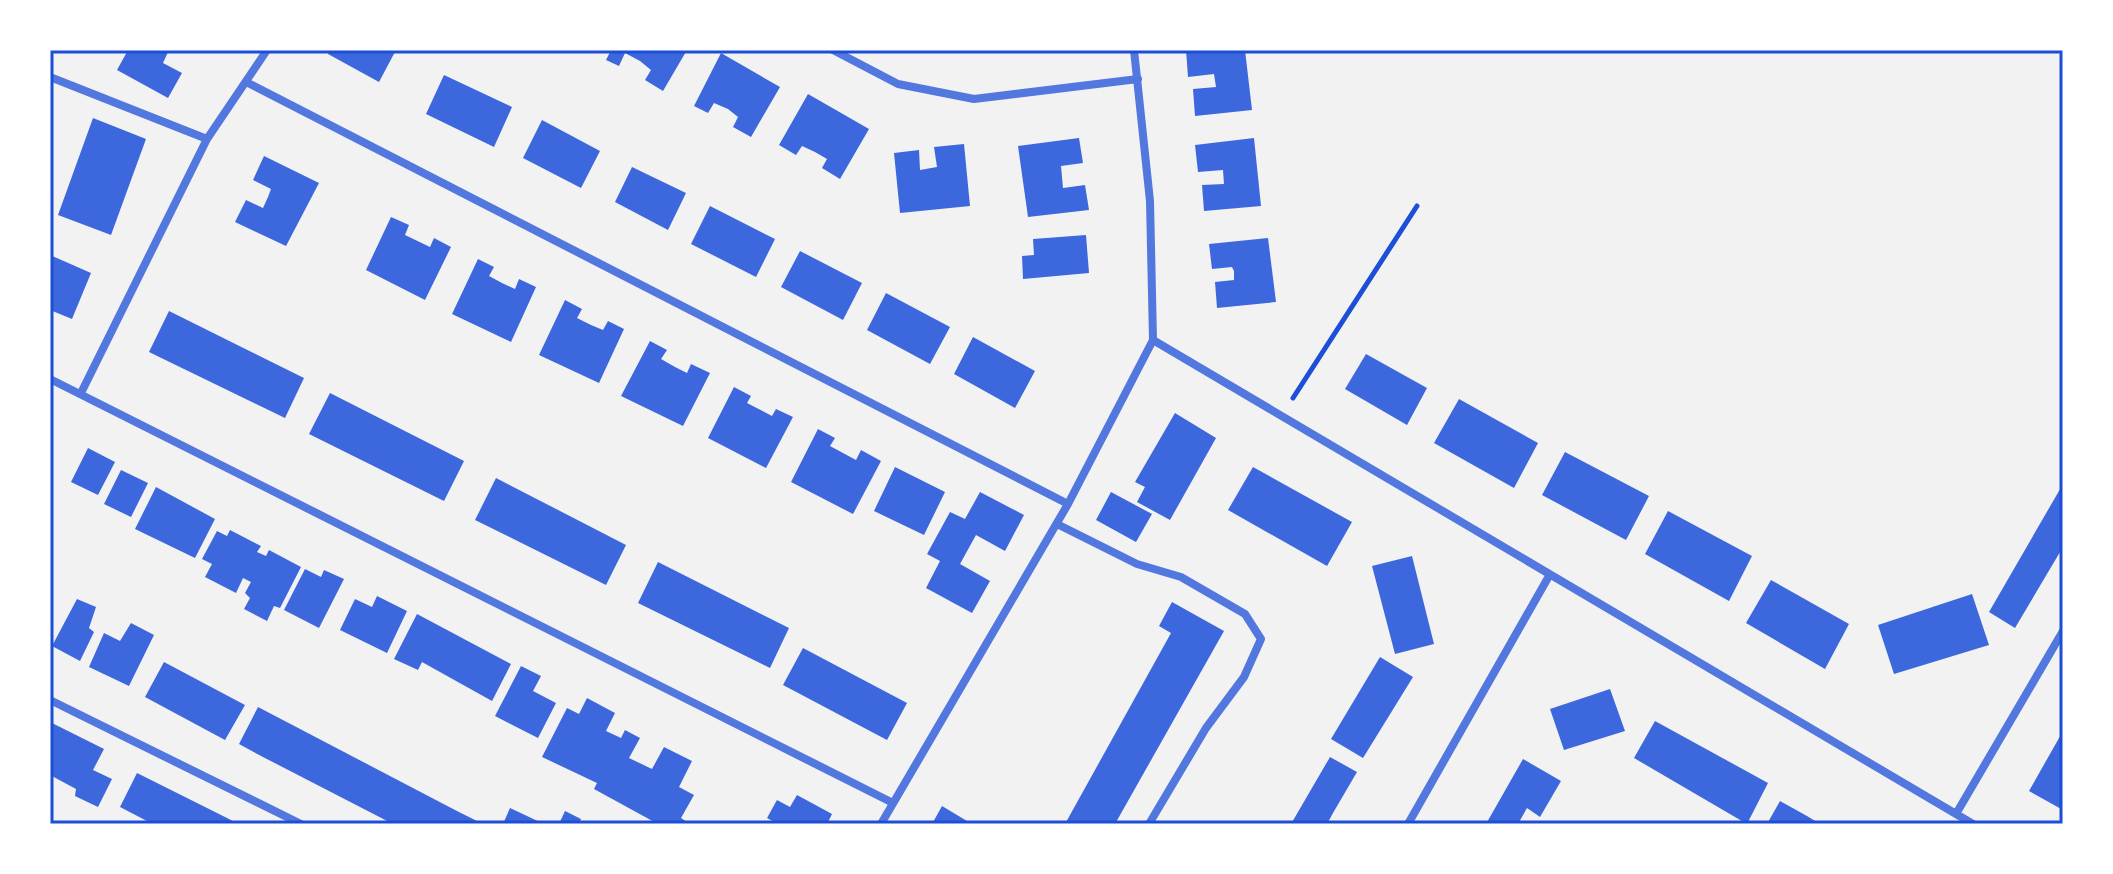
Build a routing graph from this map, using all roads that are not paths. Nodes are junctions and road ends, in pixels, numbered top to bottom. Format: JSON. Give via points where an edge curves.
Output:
{"nodes":[{"id":1,"x":267,"y":50,"type":"edge"},
{"id":2,"x":833,"y":50,"type":"edge"},
{"id":3,"x":1134,"y":50,"type":"edge"},
{"id":4,"x":50,"y":77,"type":"edge"},
{"id":5,"x":1138,"y":79,"type":"junction"},
{"id":6,"x":248,"y":83,"type":"junction"},
{"id":7,"x":207,"y":139,"type":"junction"},
{"id":8,"x":1153,"y":340,"type":"junction"},
{"id":9,"x":50,"y":379,"type":"edge"},
{"id":10,"x":81,"y":393,"type":"junction"},
{"id":11,"x":1068,"y":504,"type":"junction"},
{"id":12,"x":1057,"y":524,"type":"junction"},
{"id":13,"x":1549,"y":576,"type":"junction"},
{"id":14,"x":2063,"y":631,"type":"edge"},
{"id":15,"x":50,"y":700,"type":"edge"},
{"id":16,"x":893,"y":803,"type":"junction"},
{"id":17,"x":1956,"y":814,"type":"junction"},
{"id":18,"x":301,"y":824,"type":"edge"},
{"id":19,"x":881,"y":824,"type":"edge"},
{"id":20,"x":1149,"y":824,"type":"edge"},
{"id":21,"x":1408,"y":824,"type":"edge"},
{"id":22,"x":1973,"y":824,"type":"edge"}],
"edges":[{"from":1,"to":6,"type":"street"},
{"from":2,"to":5,"type":"street","via":[[898,84],[974,99]]},
{"from":3,"to":5,"type":"street"},
{"from":4,"to":7,"type":"street"},
{"from":5,"to":8,"type":"street","via":[[1150,201]]},
{"from":6,"to":7,"type":"street"},
{"from":6,"to":11,"type":"street"},
{"from":7,"to":10,"type":"street"},
{"from":8,"to":11,"type":"street"},
{"from":8,"to":13,"type":"street"},
{"from":9,"to":10,"type":"street"},
{"from":10,"to":16,"type":"street"},
{"from":11,"to":12,"type":"street"},
{"from":12,"to":16,"type":"street"},
{"from":12,"to":20,"type":"street","via":[[1137,564],[1181,577],[1245,614],[1261,639],[1244,677],[1206,728]]},
{"from":13,"to":17,"type":"street"},
{"from":13,"to":21,"type":"street"},
{"from":14,"to":17,"type":"street"},
{"from":15,"to":18,"type":"street"},
{"from":16,"to":19,"type":"street"},
{"from":17,"to":22,"type":"street"}]}
